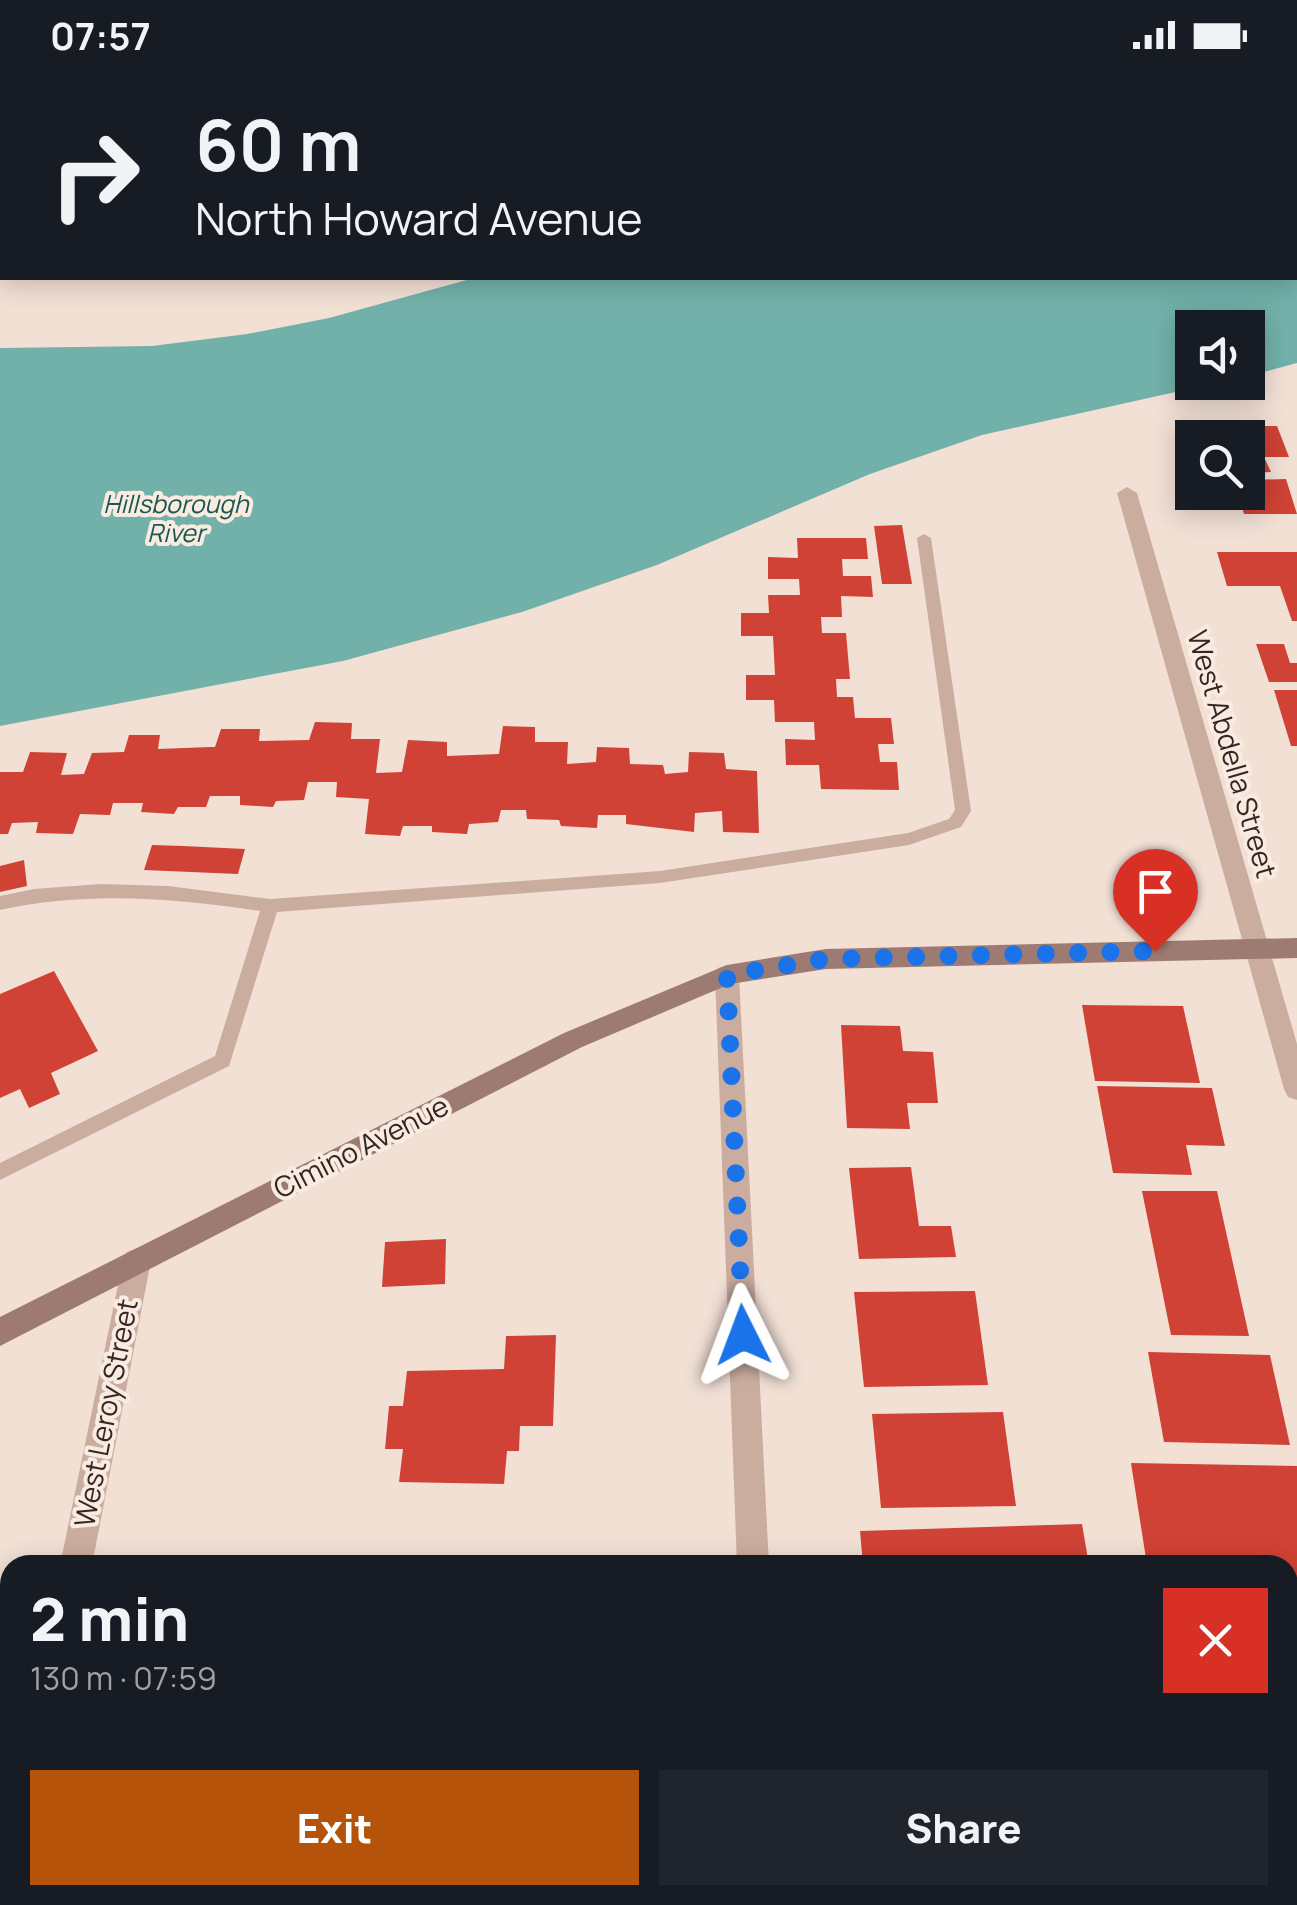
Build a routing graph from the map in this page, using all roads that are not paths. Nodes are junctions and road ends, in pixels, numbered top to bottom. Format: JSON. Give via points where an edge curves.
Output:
{"nodes":[{"id":1,"x":1127,"y":492,"type":"dead end"},
{"id":2,"x":924,"y":538,"type":"dead end"},
{"id":3,"x":0,"y":903,"type":"edge"},
{"id":4,"x":270,"y":906,"type":"junction"},
{"id":5,"x":1256,"y":948,"type":"junction"},
{"id":6,"x":1297,"y":948,"type":"edge"},
{"id":7,"x":727,"y":975,"type":"junction"},
{"id":8,"x":1297,"y":1089,"type":"edge"},
{"id":9,"x":0,"y":1172,"type":"edge"},
{"id":10,"x":137,"y":1261,"type":"junction"},
{"id":11,"x":0,"y":1332,"type":"edge"},
{"id":12,"x":78,"y":1555,"type":"edge"},
{"id":13,"x":753,"y":1555,"type":"edge"}],
"edges":[{"from":1,"to":5,"type":"street","name":"West Abdella Street"},
{"from":2,"to":4,"type":"lane","via":[[963,812],[954,823],[909,840],[660,876]]},
{"from":3,"to":4,"type":"lane","via":[[77,889],[142,887]]},
{"from":4,"to":9,"type":"lane","via":[[223,1061]]},
{"from":5,"to":6,"type":"main road","name":"Cimino Avenue"},
{"from":5,"to":7,"type":"main road","name":"Cimino Avenue","via":[[826,959]]},
{"from":5,"to":8,"type":"street","name":"West Abdella Street"},
{"from":7,"to":10,"type":"main road","name":"Cimino Avenue","via":[[573,1040]]},
{"from":7,"to":13,"type":"street"},
{"from":10,"to":11,"type":"main road","name":"Cimino Avenue"},
{"from":10,"to":12,"type":"street","name":"West Leroy Street"}]}
